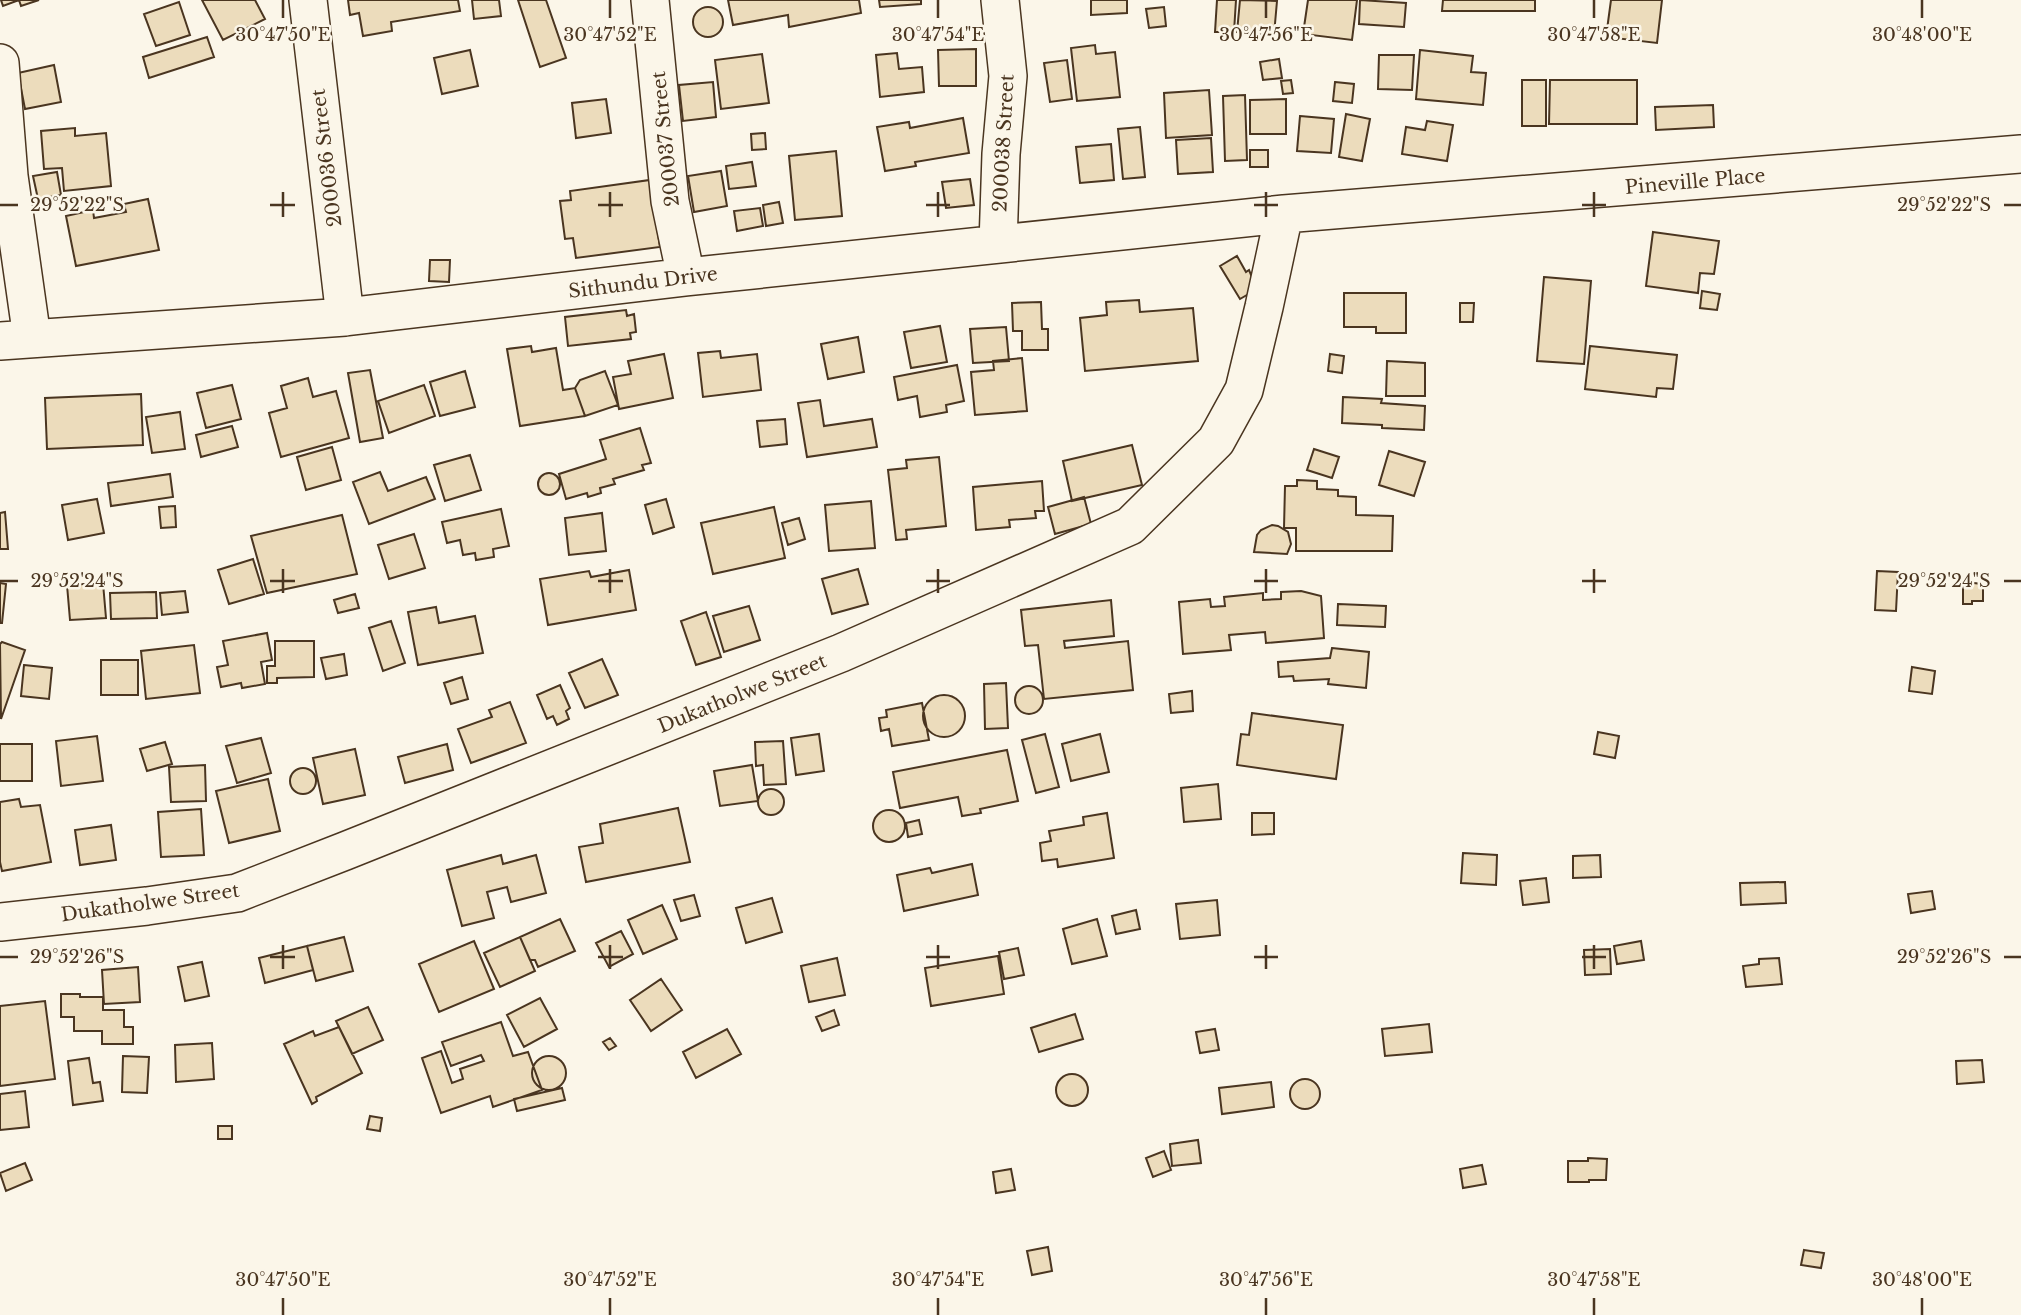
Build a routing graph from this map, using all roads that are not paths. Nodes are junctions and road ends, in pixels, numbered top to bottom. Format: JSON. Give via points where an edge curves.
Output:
{"nodes":[{"id":1,"x":308,"y":0,"type":"edge"},
{"id":2,"x":650,"y":0,"type":"edge"},
{"id":3,"x":1000,"y":0,"type":"edge"},
{"id":4,"x":0,"y":62,"type":"edge"},
{"id":5,"x":2021,"y":154,"type":"edge"},
{"id":6,"x":1284,"y":214,"type":"junction"},
{"id":7,"x":998,"y":244,"type":"junction"},
{"id":8,"x":686,"y":276,"type":"junction"},
{"id":9,"x":345,"y":317,"type":"junction"},
{"id":10,"x":16,"y":339,"type":"edge"},
{"id":11,"x":0,"y":922,"type":"edge"}],
"edges":[{"from":1,"to":9,"type":"street","name":"200036 Street"},
{"from":2,"to":8,"type":"street","name":"200037 Street","via":[[670,201]]},
{"from":3,"to":7,"type":"street","name":"200038 Street","via":[[1008,76]]},
{"from":4,"to":10,"type":"street"},
{"from":5,"to":6,"type":"street","name":"Pineville Place"},
{"from":6,"to":7,"type":"street","name":"Sithundu Drive"},
{"from":6,"to":11,"type":"street","name":"Dukatholwe Street","via":[[1244,390],[1216,441],[1130,526],[841,653],[236,893]]},
{"from":7,"to":8,"type":"street","name":"Sithundu Drive"},
{"from":8,"to":9,"type":"street","name":"Sithundu Drive"},
{"from":9,"to":10,"type":"street","name":"Sithundu Drive"}]}
